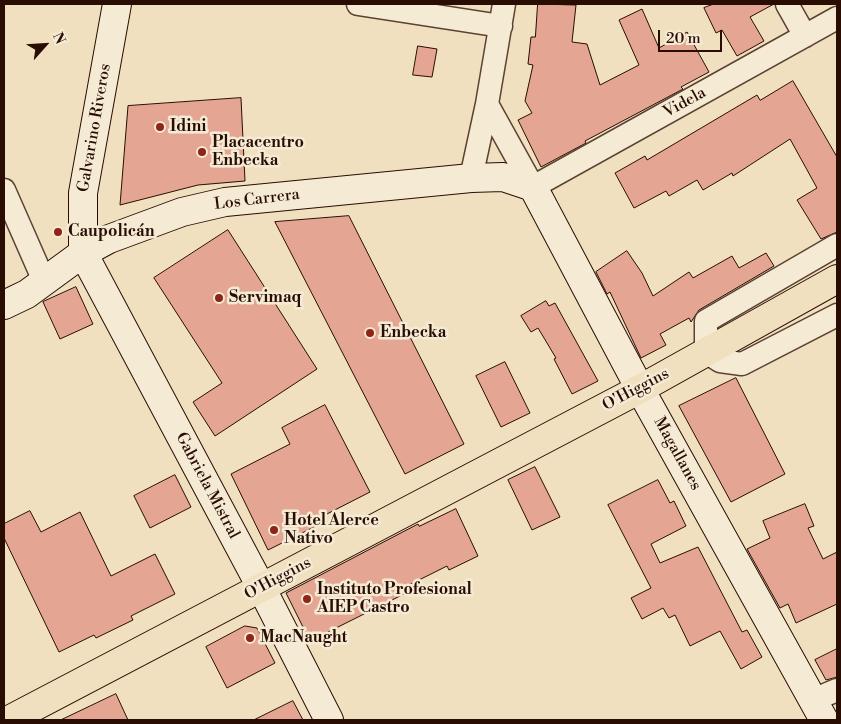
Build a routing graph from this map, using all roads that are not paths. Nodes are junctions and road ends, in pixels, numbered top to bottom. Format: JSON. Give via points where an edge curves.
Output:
{"nodes":[{"id":1,"x":117,"y":4,"type":"edge"},
{"id":2,"x":358,"y":4,"type":"edge"},
{"id":3,"x":504,"y":4,"type":"edge"},
{"id":4,"x":787,"y":4,"type":"edge"},
{"id":5,"x":837,"y":18,"type":"edge"},
{"id":6,"x":501,"y":26,"type":"junction"},
{"id":7,"x":805,"y":36,"type":"junction"},
{"id":8,"x":488,"y":104,"type":"junction"},
{"id":9,"x":471,"y":178,"type":"junction"},
{"id":10,"x":532,"y":187,"type":"junction"},
{"id":11,"x":4,"y":190,"type":"edge"},
{"id":12,"x":837,"y":245,"type":"edge"},
{"id":13,"x":83,"y":253,"type":"junction"},
{"id":14,"x":837,"y":279,"type":"edge"},
{"id":15,"x":44,"y":282,"type":"junction"},
{"id":16,"x":4,"y":305,"type":"edge"},
{"id":17,"x":837,"y":315,"type":"edge"},
{"id":18,"x":706,"y":352,"type":"junction"},
{"id":19,"x":640,"y":389,"type":"junction"},
{"id":20,"x":261,"y":587,"type":"junction"},
{"id":21,"x":825,"y":703,"type":"edge"},
{"id":22,"x":8,"y":720,"type":"edge"},
{"id":23,"x":329,"y":720,"type":"edge"}],
"edges":[{"from":1,"to":13,"type":"main road","name":"Galvarino Riveros","via":[[83,193]]},
{"from":2,"to":6,"type":"street"},
{"from":3,"to":6,"type":"street"},
{"from":4,"to":7,"type":"street"},
{"from":5,"to":7,"type":"street","name":"Videla"},
{"from":6,"to":8,"type":"street"},
{"from":7,"to":10,"type":"street","name":"Videla"},
{"from":8,"to":9,"type":"street"},
{"from":8,"to":10,"type":"street"},
{"from":9,"to":10,"type":"main road","name":"Los Carrera","via":[[503,177]]},
{"from":9,"to":13,"type":"main road","name":"Los Carrera","via":[[225,202],[182,212],[109,239]]},
{"from":10,"to":19,"type":"main road","name":"Magallanes"},
{"from":11,"to":15,"type":"street"},
{"from":12,"to":18,"type":"street","via":[[706,321]]},
{"from":13,"to":15,"type":"main road","name":"Los Carrera"},
{"from":13,"to":20,"type":"main road","name":"Gabriela Mistral"},
{"from":14,"to":18,"type":"highway","name":"O'Higgins"},
{"from":15,"to":16,"type":"main road","name":"Los Carrera"},
{"from":17,"to":18,"type":"street","via":[[742,364],[720,362]]},
{"from":18,"to":19,"type":"highway","name":"O'Higgins"},
{"from":19,"to":20,"type":"highway","name":"O'Higgins"},
{"from":19,"to":21,"type":"main road","name":"Magallanes"},
{"from":20,"to":22,"type":"highway","name":"O'Higgins"},
{"from":20,"to":23,"type":"main road","name":"Gabriela Mistral"}]}
